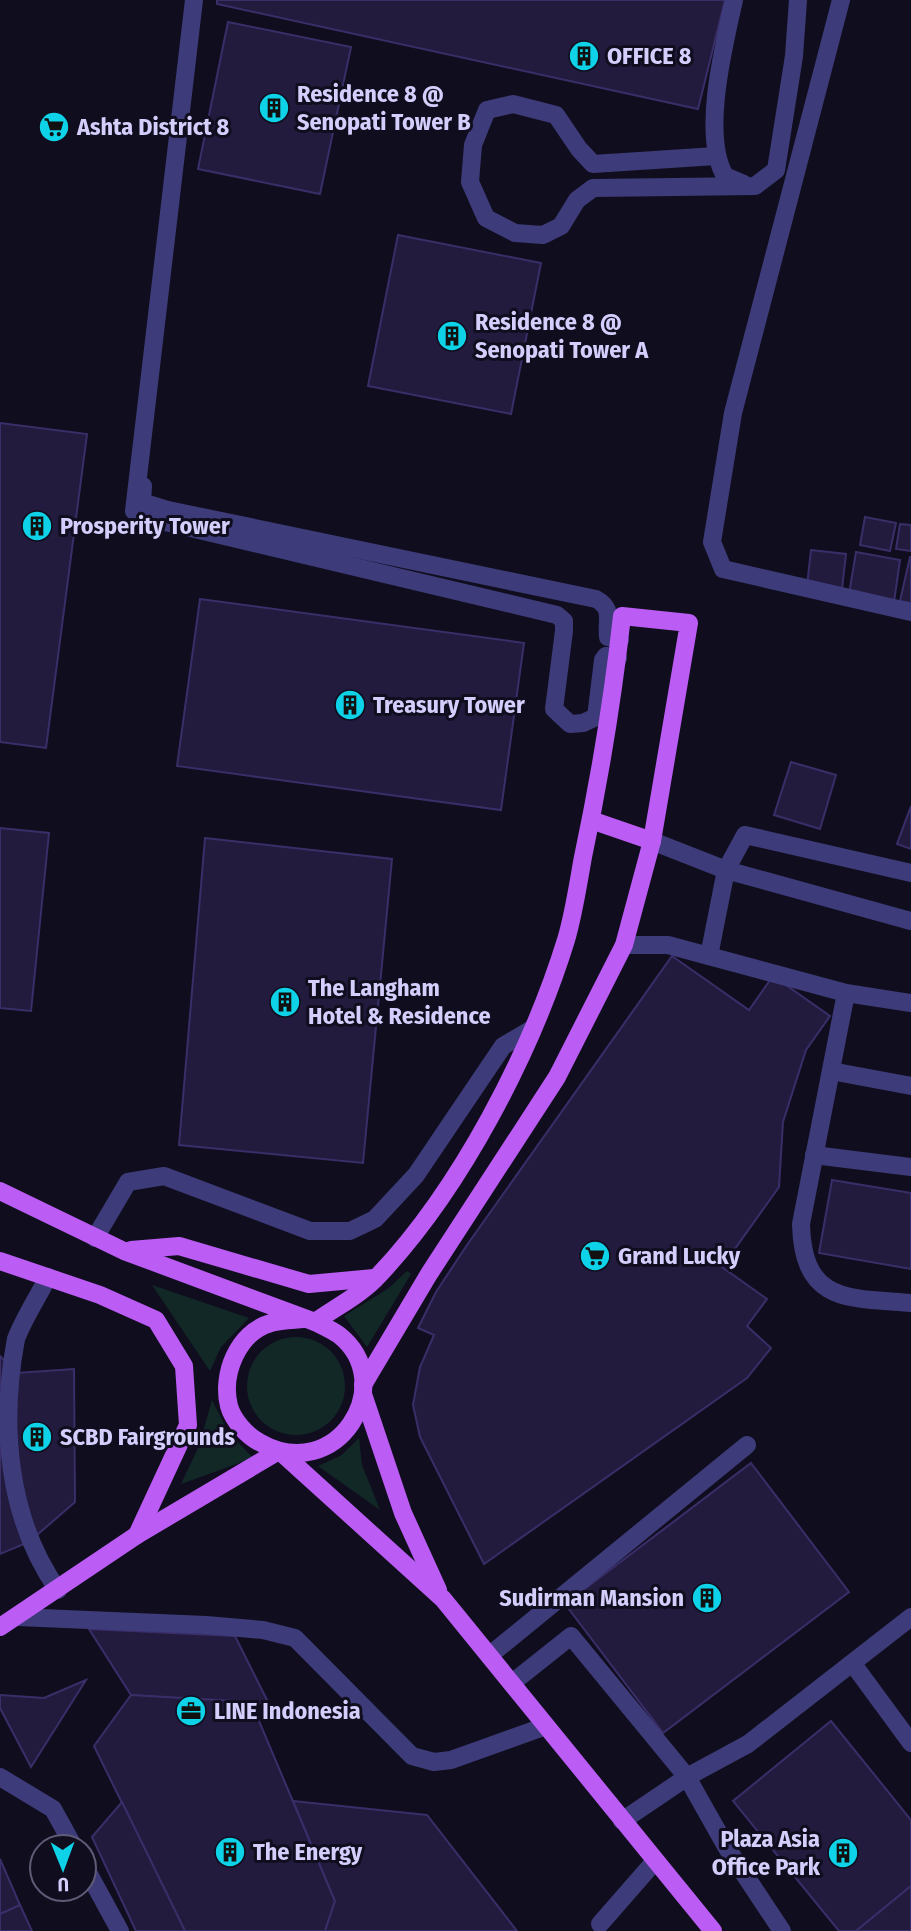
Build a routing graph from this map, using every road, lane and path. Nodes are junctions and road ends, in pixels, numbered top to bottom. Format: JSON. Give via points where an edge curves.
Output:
{"nodes":[{"id":1,"x":194,"y":0,"type":"edge"},
{"id":2,"x":202,"y":0,"type":"edge"},
{"id":3,"x":734,"y":0,"type":"edge"},
{"id":4,"x":798,"y":0,"type":"edge"},
{"id":5,"x":841,"y":0,"type":"edge"},
{"id":6,"x":716,"y":156,"type":"junction"},
{"id":7,"x":755,"y":186,"type":"junction"},
{"id":8,"x":138,"y":503,"type":"junction"},
{"id":9,"x":911,"y":611,"type":"edge"},
{"id":10,"x":620,"y":640,"type":"junction"},
{"id":11,"x":618,"y":658,"type":"junction"},
{"id":12,"x":591,"y":820,"type":"junction"},
{"id":13,"x":652,"y":841,"type":"junction"},
{"id":14,"x":726,"y":870,"type":"junction"},
{"id":15,"x":911,"y":873,"type":"edge"},
{"id":16,"x":911,"y":920,"type":"edge"},
{"id":17,"x":624,"y":944,"type":"junction"},
{"id":18,"x":709,"y":957,"type":"junction"},
{"id":19,"x":846,"y":993,"type":"junction"},
{"id":20,"x":911,"y":1003,"type":"edge"},
{"id":21,"x":532,"y":1029,"type":"junction"},
{"id":22,"x":831,"y":1071,"type":"junction"},
{"id":23,"x":911,"y":1086,"type":"edge"},
{"id":24,"x":814,"y":1155,"type":"junction"},
{"id":25,"x":911,"y":1167,"type":"edge"},
{"id":26,"x":0,"y":1191,"type":"edge"},
{"id":27,"x":95,"y":1238,"type":"junction"},
{"id":28,"x":124,"y":1251,"type":"junction"},
{"id":29,"x":0,"y":1252,"type":"edge"},
{"id":30,"x":8,"y":1263,"type":"edge"},
{"id":31,"x":48,"y":1277,"type":"junction"},
{"id":32,"x":377,"y":1278,"type":"junction"},
{"id":33,"x":911,"y":1304,"type":"edge"},
{"id":34,"x":309,"y":1321,"type":"junction"},
{"id":35,"x":363,"y":1389,"type":"junction"},
{"id":36,"x":747,"y":1445,"type":"dead end"},
{"id":37,"x":280,"y":1453,"type":"junction"},
{"id":38,"x":137,"y":1535,"type":"junction"},
{"id":39,"x":58,"y":1590,"type":"junction"},
{"id":40,"x":443,"y":1600,"type":"junction"},
{"id":41,"x":18,"y":1617,"type":"junction"},
{"id":42,"x":911,"y":1617,"type":"edge"},
{"id":43,"x":0,"y":1627,"type":"edge"},
{"id":44,"x":490,"y":1655,"type":"junction"},
{"id":45,"x":853,"y":1664,"type":"junction"},
{"id":46,"x":512,"y":1683,"type":"junction"},
{"id":47,"x":546,"y":1726,"type":"junction"},
{"id":48,"x":911,"y":1743,"type":"edge"},
{"id":49,"x":0,"y":1777,"type":"edge"},
{"id":50,"x":687,"y":1777,"type":"junction"},
{"id":51,"x":622,"y":1821,"type":"junction"},
{"id":52,"x":66,"y":1833,"type":"edge"},
{"id":53,"x":654,"y":1861,"type":"junction"},
{"id":54,"x":98,"y":1891,"type":"edge"},
{"id":55,"x":600,"y":1924,"type":"dead end"},
{"id":56,"x":120,"y":1931,"type":"edge"},
{"id":57,"x":713,"y":1931,"type":"edge"},
{"id":58,"x":782,"y":1931,"type":"edge"}],
"edges":[{"from":1,"to":8,"type":"street"},
{"from":2,"to":8,"type":"street"},
{"from":3,"to":6,"type":"street","via":[[718,74]]},
{"from":4,"to":7,"type":"street","via":[[776,170]]},
{"from":5,"to":9,"type":"street","via":[[733,413],[712,542],[723,569]]},
{"from":6,"to":7,"type":"street","via":[[730,180]]},
{"from":6,"to":7,"type":"street","via":[[593,164],[556,115],[513,104],[487,110],[472,145],[470,182],[486,218],[515,233],[543,235],[561,226],[578,200],[593,188]]},
{"from":8,"to":10,"type":"street","via":[[596,599],[609,611],[608,637]]},
{"from":8,"to":11,"type":"street","via":[[134,511],[140,516],[557,615],[564,621],[564,631],[554,709],[569,724],[596,717],[603,660],[606,656]]},
{"from":10,"to":11,"type":"main road"},
{"from":10,"to":13,"type":"main road","via":[[622,616],[689,624]]},
{"from":11,"to":12,"type":"main road"},
{"from":12,"to":13,"type":"main road"},
{"from":12,"to":21,"type":"main road","via":[[566,939]]},
{"from":13,"to":14,"type":"street"},
{"from":13,"to":17,"type":"main road"},
{"from":14,"to":15,"type":"street","via":[[745,835]]},
{"from":14,"to":16,"type":"street"},
{"from":14,"to":18,"type":"street"},
{"from":17,"to":18,"type":"street","via":[[667,945]]},
{"from":17,"to":35,"type":"main road","via":[[557,1077],[429,1274]]},
{"from":18,"to":19,"type":"street"},
{"from":19,"to":20,"type":"street"},
{"from":19,"to":22,"type":"street"},
{"from":21,"to":27,"type":"street","via":[[503,1046],[416,1175],[375,1219],[350,1231],[310,1231],[164,1176],[128,1182]]},
{"from":21,"to":32,"type":"main road","via":[[433,1210]]},
{"from":22,"to":23,"type":"street"},
{"from":22,"to":24,"type":"street"},
{"from":24,"to":25,"type":"street"},
{"from":24,"to":33,"type":"street","via":[[801,1224],[802,1253],[810,1270],[833,1293]]},
{"from":26,"to":27,"type":"main road"},
{"from":27,"to":28,"type":"main road"},
{"from":28,"to":32,"type":"main road","via":[[179,1246],[309,1284]]},
{"from":28,"to":34,"type":"main road"},
{"from":29,"to":30,"type":"street"},
{"from":30,"to":31,"type":"main road"},
{"from":31,"to":38,"type":"main road","via":[[156,1320],[184,1366],[188,1424]]},
{"from":31,"to":39,"type":"street","via":[[16,1339],[3,1387],[1,1430],[6,1476],[22,1527],[35,1558]]},
{"from":32,"to":34,"type":"main road"},
{"from":34,"to":35,"type":"main road","via":[[340,1336],[357,1358]]},
{"from":34,"to":37,"type":"main road","via":[[269,1323],[242,1343],[227,1374],[229,1407],[247,1436]]},
{"from":35,"to":37,"type":"main road","via":[[352,1423],[342,1435],[315,1451]]},
{"from":35,"to":40,"type":"main road","via":[[403,1513]]},
{"from":36,"to":44,"type":"street"},
{"from":37,"to":38,"type":"main road"},
{"from":37,"to":40,"type":"main road"},
{"from":38,"to":39,"type":"main road"},
{"from":39,"to":41,"type":"main road"},
{"from":40,"to":44,"type":"main road"},
{"from":41,"to":43,"type":"main road"},
{"from":41,"to":47,"type":"street","via":[[206,1625],[295,1638],[412,1756],[434,1762]]},
{"from":42,"to":45,"type":"street"},
{"from":44,"to":46,"type":"main road"},
{"from":45,"to":48,"type":"street"},
{"from":45,"to":50,"type":"street","via":[[748,1745]]},
{"from":46,"to":47,"type":"main road"},
{"from":46,"to":50,"type":"street","via":[[572,1636]]},
{"from":47,"to":51,"type":"main road"},
{"from":49,"to":52,"type":"street","via":[[53,1809]]},
{"from":50,"to":51,"type":"street"},
{"from":50,"to":58,"type":"street"},
{"from":51,"to":53,"type":"main road"},
{"from":53,"to":55,"type":"street"},
{"from":53,"to":57,"type":"main road"},
{"from":54,"to":56,"type":"street"}]}
